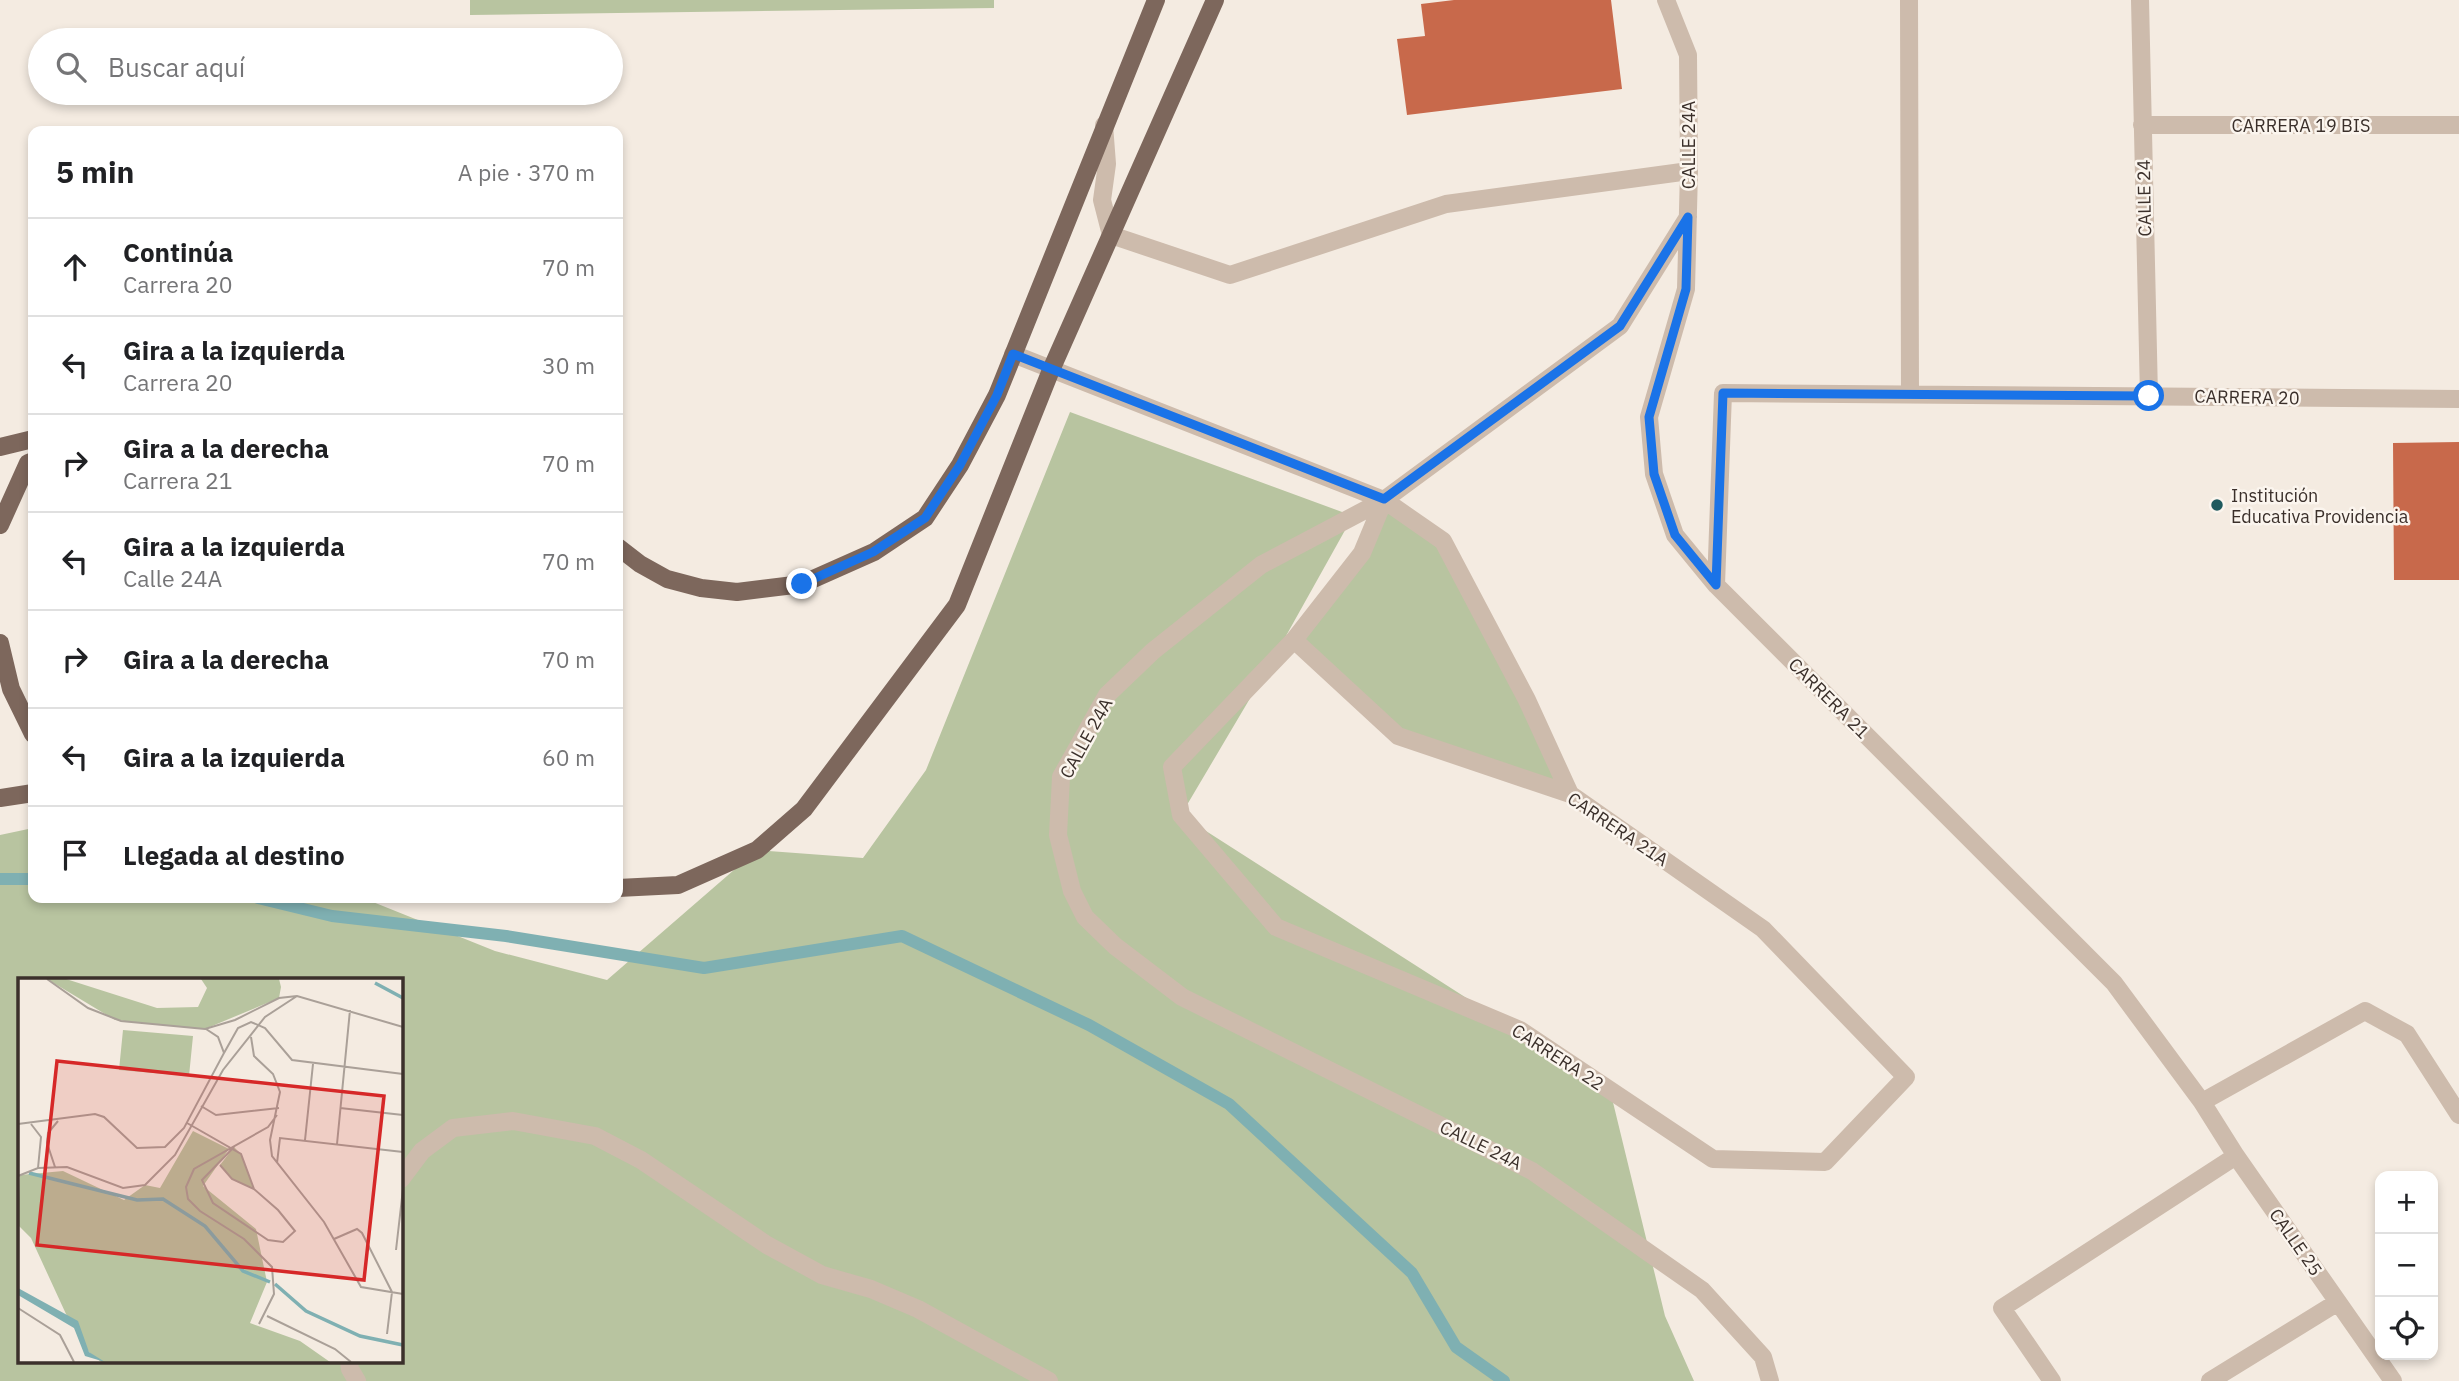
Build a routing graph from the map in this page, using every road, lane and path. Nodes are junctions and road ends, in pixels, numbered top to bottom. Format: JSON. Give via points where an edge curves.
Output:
{"nodes":[{"id":1,"x":1156,"y":0,"type":"edge"},
{"id":2,"x":1215,"y":0,"type":"edge"},
{"id":3,"x":1666,"y":0,"type":"edge"},
{"id":4,"x":1909,"y":0,"type":"edge"},
{"id":5,"x":2140,"y":0,"type":"edge"},
{"id":6,"x":1104,"y":125,"type":"junction"},
{"id":7,"x":2142,"y":125,"type":"junction"},
{"id":8,"x":2459,"y":125,"type":"edge"},
{"id":9,"x":1689,"y":171,"type":"junction"},
{"id":10,"x":1688,"y":217,"type":"junction"},
{"id":11,"x":1111,"y":235,"type":"junction"},
{"id":12,"x":1013,"y":354,"type":"junction"},
{"id":13,"x":1051,"y":370,"type":"junction"},
{"id":14,"x":1910,"y":393,"type":"junction"},
{"id":15,"x":2149,"y":396,"type":"junction"},
{"id":16,"x":2459,"y":399,"type":"edge"},
{"id":17,"x":28,"y":440,"type":"edge"},
{"id":18,"x":0,"y":447,"type":"edge"},
{"id":19,"x":28,"y":463,"type":"edge"},
{"id":20,"x":1384,"y":499,"type":"junction"},
{"id":21,"x":0,"y":525,"type":"edge"},
{"id":22,"x":623,"y":551,"type":"edge"},
{"id":23,"x":1716,"y":585,"type":"junction"},
{"id":24,"x":1294,"y":640,"type":"junction"},
{"id":25,"x":0,"y":643,"type":"edge"},
{"id":26,"x":28,"y":724,"type":"edge"},
{"id":27,"x":28,"y":794,"type":"edge"},
{"id":28,"x":1570,"y":794,"type":"junction"},
{"id":29,"x":0,"y":798,"type":"edge"},
{"id":30,"x":623,"y":888,"type":"edge"},
{"id":31,"x":1906,"y":1077,"type":"joint"},
{"id":32,"x":2202,"y":1102,"type":"junction"},
{"id":33,"x":2459,"y":1115,"type":"edge"},
{"id":34,"x":2236,"y":1156,"type":"junction"},
{"id":35,"x":402,"y":1178,"type":"edge"},
{"id":36,"x":2339,"y":1302,"type":"junction"},
{"id":37,"x":349,"y":1364,"type":"edge"},
{"id":38,"x":356,"y":1381,"type":"edge"},
{"id":39,"x":1049,"y":1381,"type":"edge"},
{"id":40,"x":1770,"y":1381,"type":"edge"},
{"id":41,"x":2052,"y":1381,"type":"edge"},
{"id":42,"x":2210,"y":1381,"type":"edge"},
{"id":43,"x":2393,"y":1381,"type":"edge"}],
"edges":[{"from":1,"to":6,"type":"main road"},
{"from":2,"to":11,"type":"main road"},
{"from":3,"to":9,"type":"street","name":"CALLE 24A","via":[[1688,55]]},
{"from":4,"to":14,"type":"street"},
{"from":5,"to":7,"type":"street","name":"CALLE 24"},
{"from":6,"to":11,"type":"street","via":[[1108,164],[1102,200]]},
{"from":6,"to":12,"type":"main road"},
{"from":7,"to":8,"type":"street","name":"CARRERA 19 BIS"},
{"from":7,"to":15,"type":"street","name":"CALLE 24"},
{"from":9,"to":10,"type":"street","name":"CALLE 24A"},
{"from":9,"to":11,"type":"street","via":[[1446,204],[1230,275]]},
{"from":10,"to":20,"type":"street","name":"CALLE 24A","via":[[1620,326]]},
{"from":10,"to":23,"type":"street","name":"CARRERA 21","via":[[1686,289],[1649,417],[1654,474],[1675,535]]},
{"from":11,"to":13,"type":"main road"},
{"from":12,"to":13,"type":"street"},
{"from":12,"to":22,"type":"main road","via":[[960,465],[925,518],[873,552],[802,584],[737,592],[667,579]]},
{"from":13,"to":20,"type":"street"},
{"from":13,"to":30,"type":"main road","via":[[957,605],[804,809],[757,850],[678,885]]},
{"from":14,"to":15,"type":"street","name":"CARRERA 20"},
{"from":14,"to":23,"type":"street","name":"CARRERA 20","via":[[1723,393]]},
{"from":15,"to":16,"type":"street","name":"CARRERA 20"},
{"from":17,"to":18,"type":"main road"},
{"from":19,"to":21,"type":"main road"},
{"from":20,"to":24,"type":"street","via":[[1362,553]]},
{"from":20,"to":28,"type":"street","via":[[1443,541],[1527,700]]},
{"from":20,"to":40,"type":"street","name":"CALLE 24A","via":[[1261,565],[1153,651],[1107,695],[1061,777],[1058,835],[1072,891],[1085,917],[1115,946],[1182,997],[1519,1164],[1702,1290],[1763,1357]]},
{"from":23,"to":32,"type":"street","name":"CARRERA 21","via":[[2114,983]]},
{"from":24,"to":28,"type":"street","name":"CARRERA 21A","via":[[1398,736]]},
{"from":24,"to":31,"type":"street","name":"CARRERA 22","via":[[1172,767],[1181,815],[1276,927],[1520,1030],[1713,1159],[1825,1162]]},
{"from":25,"to":26,"type":"main road","via":[[11,689]]},
{"from":27,"to":29,"type":"main road"},
{"from":28,"to":31,"type":"street","name":"CARRERA 21A","via":[[1763,929]]},
{"from":32,"to":33,"type":"street","via":[[2365,1011],[2407,1034]]},
{"from":32,"to":34,"type":"street","name":"CALLE 25"},
{"from":34,"to":36,"type":"street","name":"CALLE 25"},
{"from":34,"to":41,"type":"street","via":[[2002,1308]]},
{"from":35,"to":39,"type":"street","via":[[422,1151],[453,1128],[513,1121],[595,1136],[641,1160],[750,1236],[822,1275],[918,1309]]},
{"from":36,"to":42,"type":"street"},
{"from":36,"to":43,"type":"street","name":"CALLE 25"},
{"from":37,"to":38,"type":"street"}]}
